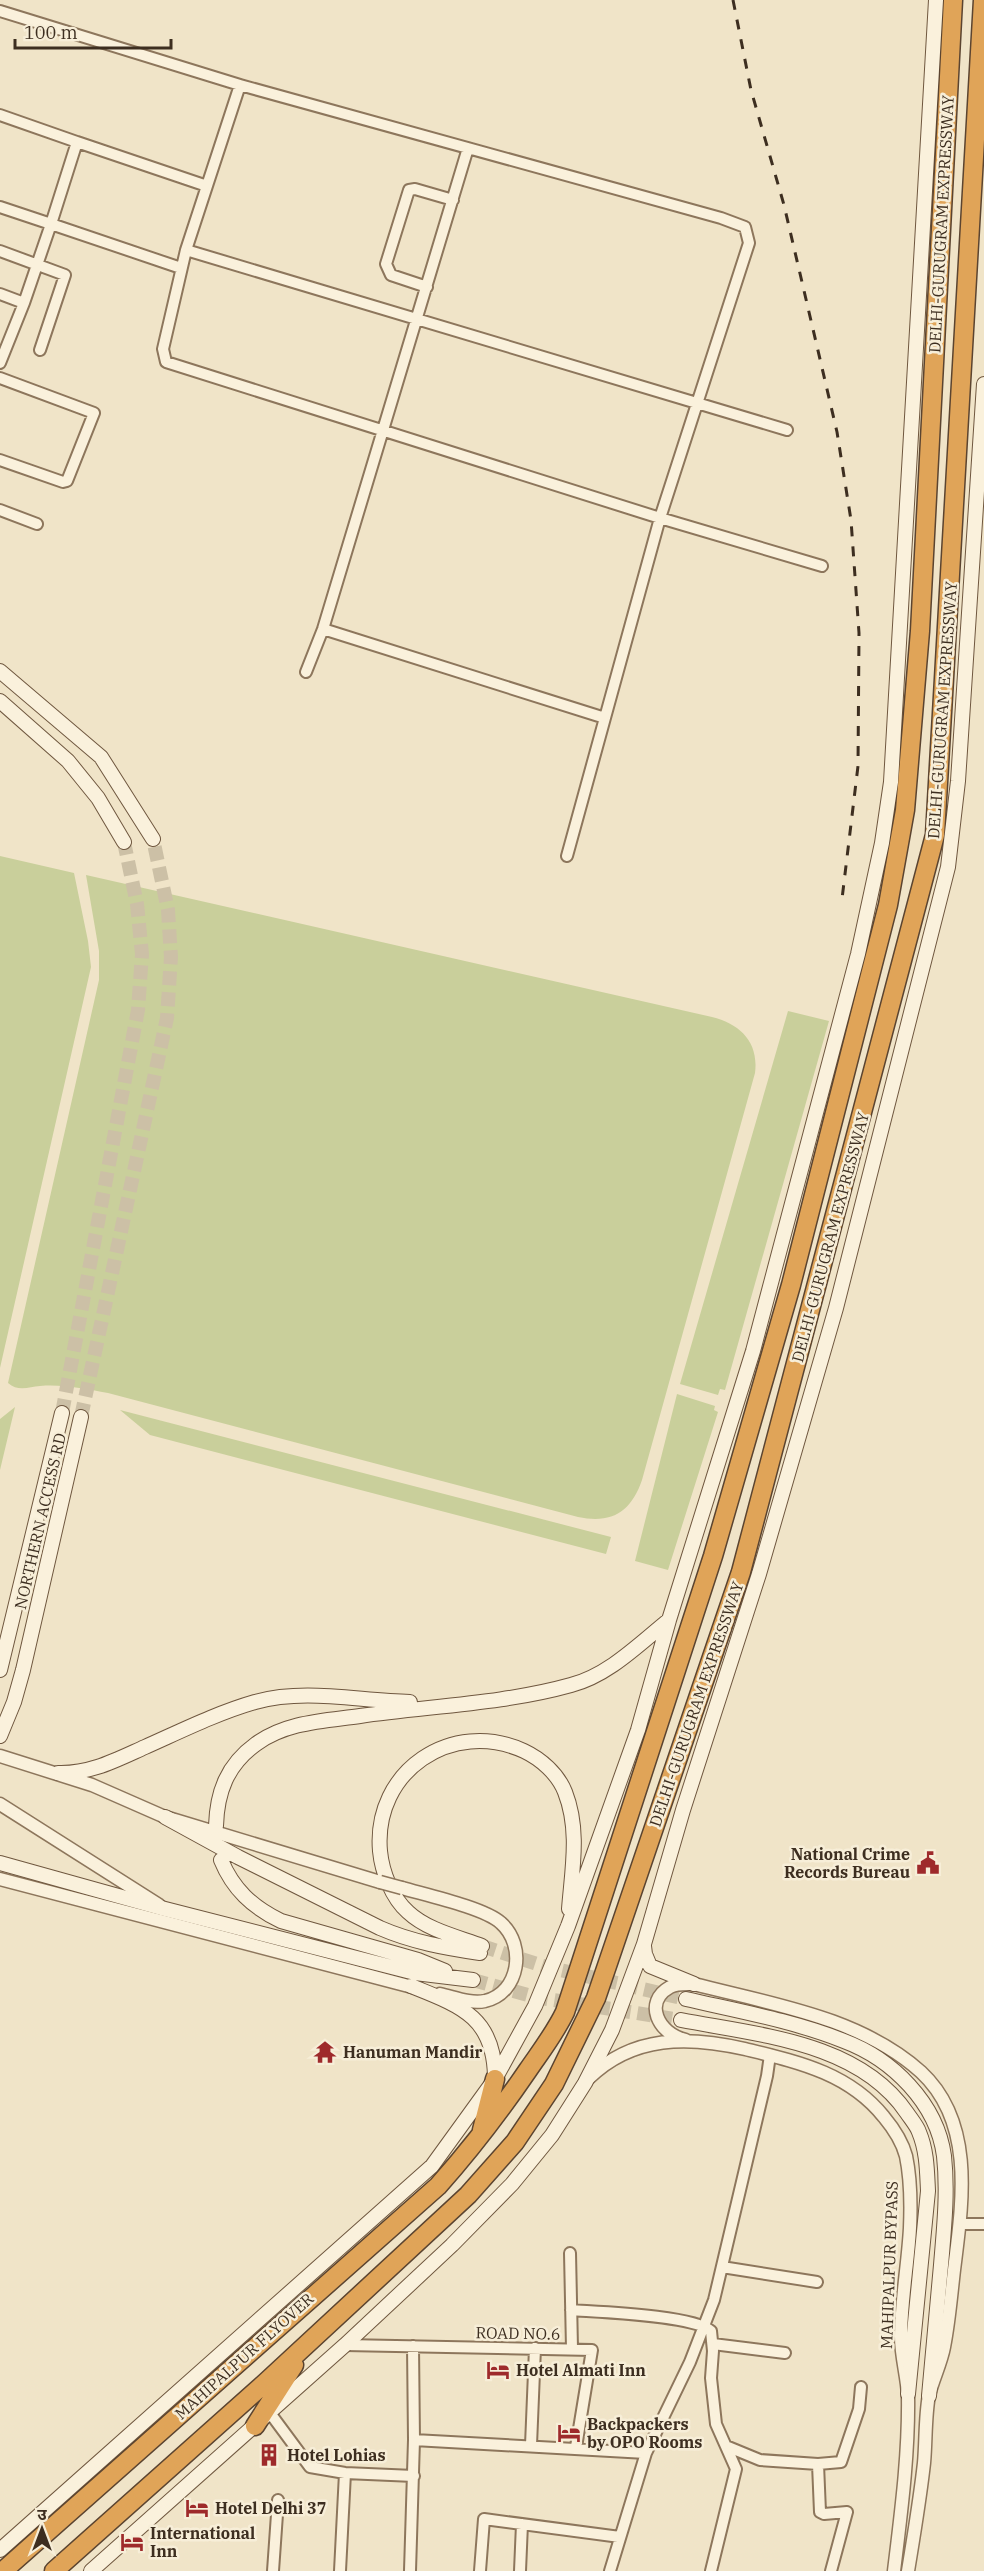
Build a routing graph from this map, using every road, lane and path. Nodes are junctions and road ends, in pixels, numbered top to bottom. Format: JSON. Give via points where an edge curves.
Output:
{"nodes":[{"id":1,"x":936,"y":0,"type":"edge"},
{"id":2,"x":952,"y":0,"type":"edge"},
{"id":3,"x":983,"y":0,"type":"edge"},
{"id":4,"x":0,"y":11,"type":"edge"},
{"id":5,"x":240,"y":85,"type":"junction"},
{"id":6,"x":0,"y":115,"type":"edge"},
{"id":7,"x":77,"y":142,"type":"junction"},
{"id":8,"x":468,"y":148,"type":"junction"},
{"id":9,"x":207,"y":186,"type":"junction"},
{"id":10,"x":453,"y":200,"type":"junction"},
{"id":11,"x":0,"y":207,"type":"edge"},
{"id":12,"x":51,"y":224,"type":"junction"},
{"id":13,"x":186,"y":250,"type":"junction"},
{"id":14,"x":0,"y":251,"type":"edge"},
{"id":15,"x":38,"y":264,"type":"junction"},
{"id":16,"x":181,"y":268,"type":"junction"},
{"id":17,"x":427,"y":287,"type":"junction"},
{"id":18,"x":0,"y":294,"type":"edge"},
{"id":19,"x":24,"y":303,"type":"junction"},
{"id":20,"x":417,"y":320,"type":"junction"},
{"id":21,"x":40,"y":350,"type":"dead end"},
{"id":22,"x":0,"y":363,"type":"edge"},
{"id":23,"x":0,"y":378,"type":"edge"},
{"id":24,"x":984,"y":384,"type":"edge"},
{"id":25,"x":696,"y":404,"type":"junction"},
{"id":26,"x":787,"y":430,"type":"dead end"},
{"id":27,"x":383,"y":431,"type":"junction"},
{"id":28,"x":0,"y":460,"type":"edge"},
{"id":29,"x":981,"y":488,"type":"edge"},
{"id":30,"x":0,"y":510,"type":"edge"},
{"id":31,"x":660,"y":518,"type":"junction"},
{"id":32,"x":37,"y":524,"type":"dead end"},
{"id":33,"x":822,"y":566,"type":"dead end"},
{"id":34,"x":323,"y":629,"type":"junction"},
{"id":35,"x":0,"y":671,"type":"edge"},
{"id":36,"x":306,"y":672,"type":"dead end"},
{"id":37,"x":0,"y":701,"type":"edge"},
{"id":38,"x":605,"y":718,"type":"junction"},
{"id":39,"x":153,"y":839,"type":"tunnel mouth"},
{"id":40,"x":124,"y":842,"type":"tunnel mouth"},
{"id":41,"x":567,"y":856,"type":"dead end"},
{"id":42,"x":62,"y":1413,"type":"tunnel mouth"},
{"id":43,"x":81,"y":1417,"type":"tunnel mouth"},
{"id":44,"x":669,"y":1620,"type":"junction"},
{"id":45,"x":0,"y":1670,"type":"edge"},
{"id":46,"x":489,"y":1700,"type":"junction"},
{"id":47,"x":0,"y":1736,"type":"edge"},
{"id":48,"x":0,"y":1756,"type":"edge"},
{"id":49,"x":58,"y":1773,"type":"junction"},
{"id":50,"x":0,"y":1804,"type":"edge"},
{"id":51,"x":165,"y":1817,"type":"junction"},
{"id":52,"x":216,"y":1826,"type":"dead end"},
{"id":53,"x":221,"y":1860,"type":"dead end"},
{"id":54,"x":0,"y":1863,"type":"edge"},
{"id":55,"x":0,"y":1880,"type":"edge"},
{"id":56,"x":165,"y":1909,"type":"junction"},
{"id":57,"x":568,"y":1926,"type":"junction"},
{"id":58,"x":644,"y":1944,"type":"junction"},
{"id":59,"x":694,"y":1984,"type":"junction"},
{"id":60,"x":411,"y":1986,"type":"junction"},
{"id":61,"x":686,"y":1999,"type":"tunnel mouth"},
{"id":62,"x":681,"y":2020,"type":"tunnel mouth"},
{"id":63,"x":686,"y":2040,"type":"junction"},
{"id":64,"x":770,"y":2055,"type":"junction"},
{"id":65,"x":495,"y":2079,"type":"junction"},
{"id":66,"x":585,"y":2083,"type":"junction"},
{"id":67,"x":480,"y":2137,"type":"junction"},
{"id":68,"x":960,"y":2224,"type":"junction"},
{"id":69,"x":984,"y":2224,"type":"edge"},
{"id":70,"x":570,"y":2253,"type":"dead end"},
{"id":71,"x":722,"y":2267,"type":"junction"},
{"id":72,"x":817,"y":2282,"type":"dead end"},
{"id":73,"x":571,"y":2310,"type":"junction"},
{"id":74,"x":703,"y":2326,"type":"junction"},
{"id":75,"x":308,"y":2343,"type":"junction"},
{"id":76,"x":713,"y":2344,"type":"junction"},
{"id":77,"x":345,"y":2346,"type":"junction"},
{"id":78,"x":413,"y":2346,"type":"junction"},
{"id":79,"x":535,"y":2348,"type":"junction"},
{"id":80,"x":572,"y":2348,"type":"junction"},
{"id":81,"x":785,"y":2353,"type":"dead end"},
{"id":82,"x":861,"y":2387,"type":"dead end"},
{"id":83,"x":908,"y":2394,"type":"junction"},
{"id":84,"x":929,"y":2396,"type":"junction"},
{"id":85,"x":270,"y":2413,"type":"junction"},
{"id":86,"x":255,"y":2426,"type":"junction"},
{"id":87,"x":414,"y":2440,"type":"junction"},
{"id":88,"x":531,"y":2445,"type":"junction"},
{"id":89,"x":725,"y":2446,"type":"junction"},
{"id":90,"x":576,"y":2448,"type":"junction"},
{"id":91,"x":646,"y":2453,"type":"junction"},
{"id":92,"x":818,"y":2464,"type":"junction"},
{"id":93,"x":345,"y":2473,"type":"junction"},
{"id":94,"x":414,"y":2476,"type":"junction"},
{"id":95,"x":278,"y":2500,"type":"dead end"},
{"id":96,"x":522,"y":2524,"type":"junction"},
{"id":97,"x":621,"y":2537,"type":"junction"},
{"id":98,"x":0,"y":2550,"type":"edge"},
{"id":99,"x":3,"y":2571,"type":"edge"},
{"id":100,"x":54,"y":2571,"type":"edge"},
{"id":101,"x":92,"y":2571,"type":"edge"},
{"id":102,"x":273,"y":2571,"type":"edge"},
{"id":103,"x":340,"y":2571,"type":"edge"},
{"id":104,"x":410,"y":2571,"type":"edge"},
{"id":105,"x":480,"y":2571,"type":"edge"},
{"id":106,"x":520,"y":2571,"type":"edge"},
{"id":107,"x":610,"y":2571,"type":"edge"},
{"id":108,"x":711,"y":2571,"type":"edge"},
{"id":109,"x":831,"y":2571,"type":"edge"},
{"id":110,"x":894,"y":2571,"type":"edge"},
{"id":111,"x":908,"y":2571,"type":"edge"}],
"edges":[{"from":1,"to":44,"type":"main road","via":[[891,782],[882,843],[858,954],[753,1352]]},
{"from":2,"to":67,"type":"highway","name":"DELHI-GURUGRAM EXPRESSWAY","via":[[920,631],[905,810],[888,905],[791,1286],[722,1522],[565,2012]]},
{"from":3,"to":75,"type":"highway","name":"DELHI-GURUGRAM EXPRESSWAY","via":[[935,835],[741,1572],[596,1998],[554,2084],[515,2142],[468,2195]]},
{"from":4,"to":5,"type":"street"},
{"from":5,"to":8,"type":"street"},
{"from":5,"to":9,"type":"street"},
{"from":6,"to":7,"type":"street"},
{"from":7,"to":9,"type":"street"},
{"from":7,"to":12,"type":"street"},
{"from":8,"to":10,"type":"street"},
{"from":8,"to":25,"type":"street","via":[[745,227],[749,243]]},
{"from":9,"to":13,"type":"street"},
{"from":10,"to":17,"type":"street"},
{"from":10,"to":17,"type":"street","via":[[409,190],[386,264],[391,275]]},
{"from":11,"to":12,"type":"street"},
{"from":12,"to":15,"type":"street"},
{"from":12,"to":16,"type":"street"},
{"from":13,"to":16,"type":"street"},
{"from":13,"to":20,"type":"street"},
{"from":14,"to":15,"type":"street"},
{"from":15,"to":19,"type":"street"},
{"from":15,"to":21,"type":"street","via":[[65,276]]},
{"from":16,"to":27,"type":"street","via":[[163,349],[166,362]]},
{"from":17,"to":20,"type":"street"},
{"from":18,"to":19,"type":"street"},
{"from":19,"to":22,"type":"street"},
{"from":20,"to":25,"type":"street"},
{"from":20,"to":27,"type":"street"},
{"from":23,"to":28,"type":"street","via":[[94,412],[68,481]]},
{"from":24,"to":29,"type":"main road"},
{"from":25,"to":26,"type":"street"},
{"from":25,"to":31,"type":"street"},
{"from":27,"to":31,"type":"street"},
{"from":27,"to":34,"type":"street"},
{"from":29,"to":58,"type":"main road","via":[[948,867],[836,1308],[759,1574]]},
{"from":30,"to":32,"type":"street"},
{"from":31,"to":33,"type":"street"},
{"from":31,"to":38,"type":"street"},
{"from":34,"to":36,"type":"street"},
{"from":34,"to":38,"type":"street"},
{"from":35,"to":39,"type":"main road","via":[[101,757]]},
{"from":37,"to":40,"type":"main road","via":[[68,761],[98,798]]},
{"from":38,"to":41,"type":"street"},
{"from":42,"to":45,"type":"main road","name":"NORTHERN ACCESS RD"},
{"from":43,"to":47,"type":"main road","name":"NORTHERN ACCESS RD","via":[[23,1670]]},
{"from":44,"to":46,"type":"main road","via":[[593,1677],[552,1690]]},
{"from":44,"to":57,"type":"main road","via":[[638,1730]]},
{"from":46,"to":49,"type":"main road","via":[[424,1703],[304,1695],[268,1698],[206,1719],[97,1768]]},
{"from":46,"to":52,"type":"main road","via":[[307,1723],[271,1735],[233,1767],[218,1796]]},
{"from":48,"to":49,"type":"street"},
{"from":49,"to":51,"type":"street"},
{"from":50,"to":56,"type":"street"},
{"from":51,"to":57,"type":"main road","via":[[380,1929],[425,1943],[481,1950],[428,1925],[407,1911],[394,1894],[381,1854],[381,1818],[396,1784],[428,1754],[458,1743],[497,1742],[544,1763],[565,1790],[575,1833]]},
{"from":51,"to":60,"type":"street","bridge":true,"via":[[496,1919],[509,1931],[517,1956],[512,1977],[492,1998],[470,2001]]},
{"from":53,"to":56,"type":"main road","via":[[240,1893],[281,1921],[418,1960],[467,1979],[415,1973]]},
{"from":54,"to":56,"type":"main road"},
{"from":55,"to":60,"type":"street"},
{"from":57,"to":65,"type":"main road","via":[[536,2006]]},
{"from":58,"to":59,"type":"main road","via":[[650,1966]]},
{"from":58,"to":66,"type":"main road","via":[[612,2030]]},
{"from":59,"to":63,"type":"street","via":[[670,1987],[660,1997],[657,2009],[662,2028]]},
{"from":59,"to":68,"type":"street","via":[[835,2023],[878,2042],[922,2073],[955,2125],[962,2178]]},
{"from":60,"to":65,"type":"main road","via":[[456,2007],[481,2027],[493,2050]]},
{"from":61,"to":84,"type":"main road","via":[[845,2041],[889,2066],[923,2102],[941,2144],[946,2188]]},
{"from":62,"to":83,"type":"main road","via":[[763,2035],[839,2059],[880,2083],[901,2104],[919,2131],[926,2157],[928,2191]]},
{"from":63,"to":64,"type":"street","name":"MAHIPALPUR BYPASS"},
{"from":63,"to":66,"type":"street","name":"MAHIPALPUR BYPASS","via":[[654,2042],[621,2055],[608,2061]]},
{"from":64,"to":71,"type":"street"},
{"from":64,"to":83,"type":"street","name":"MAHIPALPUR BYPASS","via":[[822,2070],[849,2084],[870,2100],[901,2143],[911,2197],[901,2338]]},
{"from":65,"to":67,"type":"highway"},
{"from":65,"to":98,"type":"main road","via":[[432,2166]]},
{"from":66,"to":77,"type":"main road","via":[[552,2135],[512,2184]]},
{"from":67,"to":99,"type":"highway","name":"MAHIPALPUR FLYOVER","via":[[438,2186]]},
{"from":68,"to":69,"type":"street"},
{"from":68,"to":84,"type":"street","via":[[944,2348]]},
{"from":70,"to":73,"type":"street"},
{"from":71,"to":72,"type":"street"},
{"from":71,"to":74,"type":"street"},
{"from":73,"to":74,"type":"street"},
{"from":73,"to":80,"type":"street"},
{"from":74,"to":76,"type":"street","via":[[711,2331]]},
{"from":74,"to":91,"type":"street","via":[[674,2399]]},
{"from":75,"to":86,"type":"highway"},
{"from":75,"to":100,"type":"highway","name":"MAHIPALPUR FLYOVER"},
{"from":76,"to":81,"type":"street"},
{"from":76,"to":89,"type":"street","via":[[716,2424]]},
{"from":77,"to":78,"type":"street","name":"ROAD NO.6"},
{"from":77,"to":85,"type":"main road"},
{"from":78,"to":79,"type":"street","name":"ROAD NO.6"},
{"from":78,"to":87,"type":"street"},
{"from":79,"to":80,"type":"street","name":"ROAD NO.6"},
{"from":79,"to":88,"type":"street"},
{"from":80,"to":90,"type":"street","name":"ROAD NO.6","via":[[593,2353]]},
{"from":82,"to":92,"type":"street","via":[[859,2409],[841,2462]]},
{"from":83,"to":110,"type":"street","name":"MAHIPALPUR BYPASS","via":[[905,2477]]},
{"from":84,"to":111,"type":"street","via":[[921,2493]]},
{"from":85,"to":86,"type":"main road"},
{"from":85,"to":93,"type":"street","via":[[310,2467]]},
{"from":86,"to":101,"type":"main road"},
{"from":87,"to":88,"type":"street"},
{"from":87,"to":94,"type":"street"},
{"from":88,"to":90,"type":"street"},
{"from":89,"to":92,"type":"street","via":[[760,2460]]},
{"from":89,"to":108,"type":"street","via":[[733,2458],[736,2474]]},
{"from":90,"to":91,"type":"street"},
{"from":91,"to":97,"type":"street"},
{"from":92,"to":109,"type":"street","via":[[820,2512],[847,2512]]},
{"from":93,"to":94,"type":"street"},
{"from":93,"to":103,"type":"street"},
{"from":94,"to":104,"type":"street"},
{"from":95,"to":102,"type":"street"},
{"from":96,"to":97,"type":"street"},
{"from":96,"to":105,"type":"street","via":[[482,2520]]},
{"from":96,"to":106,"type":"street"},
{"from":97,"to":107,"type":"street"}]}
